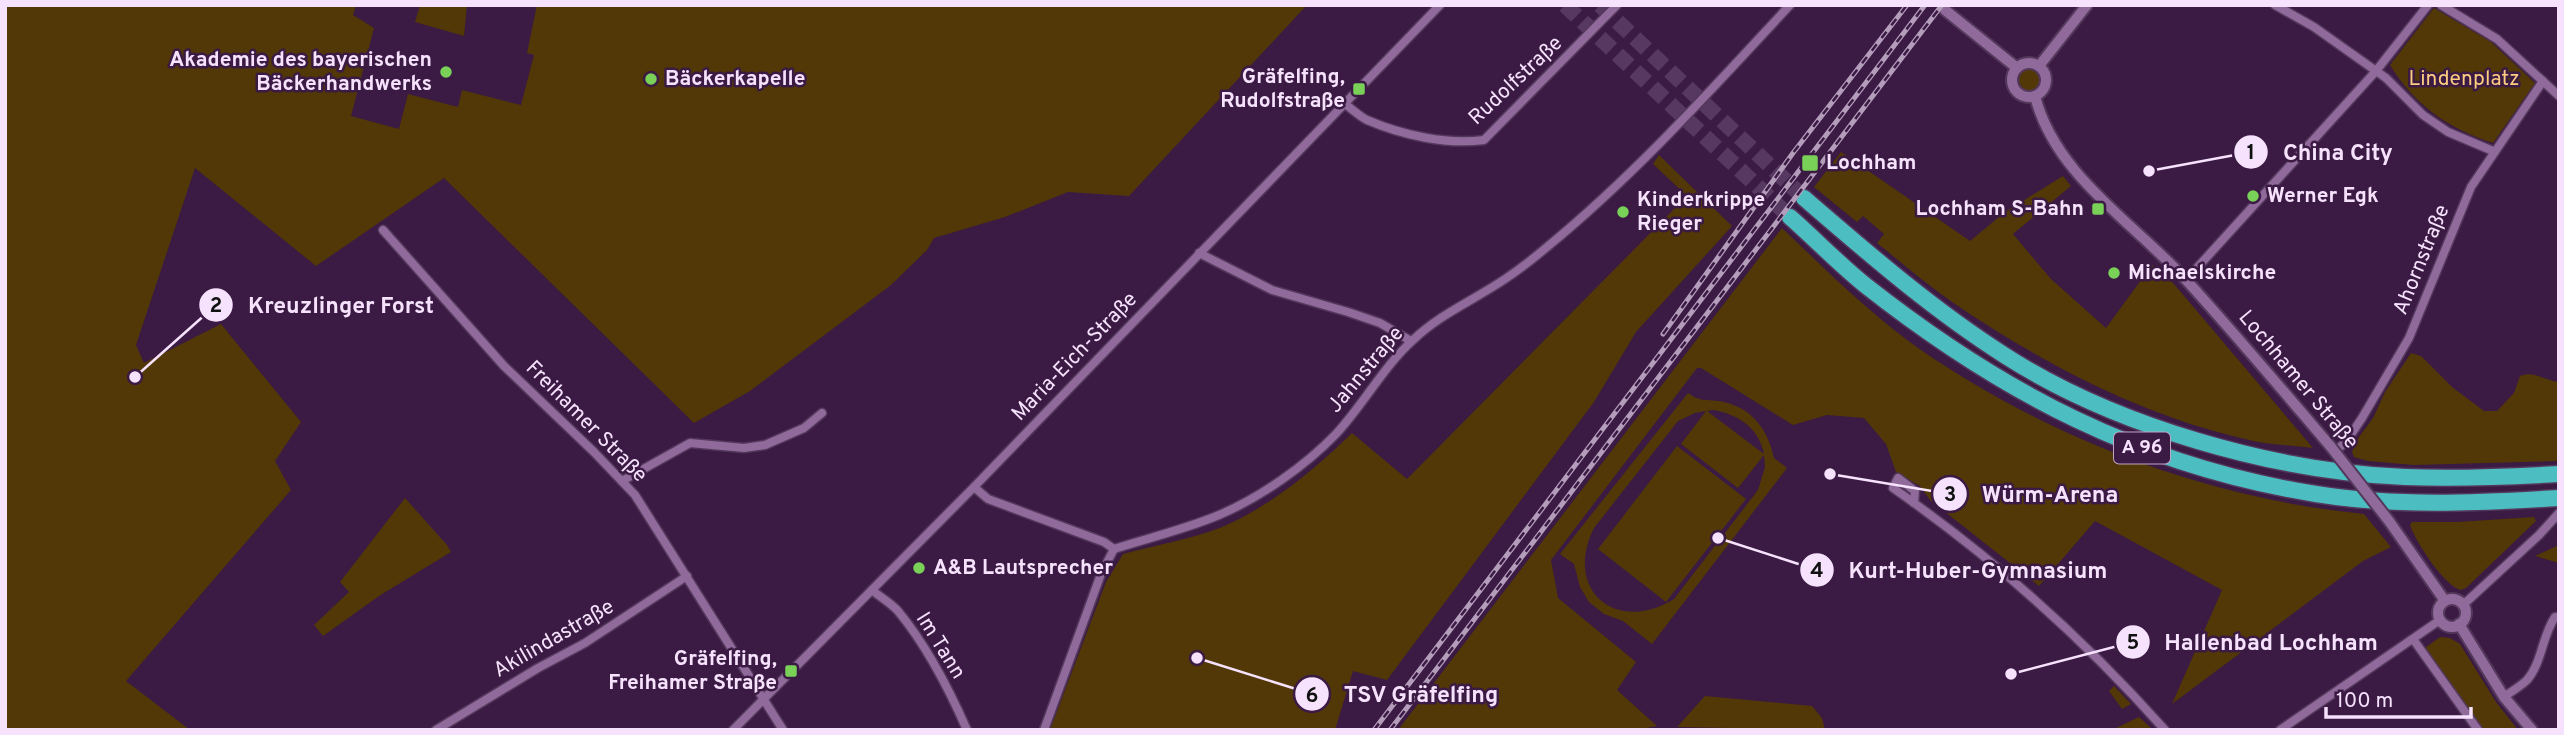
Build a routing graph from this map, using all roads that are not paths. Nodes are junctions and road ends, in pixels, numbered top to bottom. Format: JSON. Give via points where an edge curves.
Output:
{"nodes":[{"id":1,"x":1440,"y":5,"type":"edge"},
{"id":2,"x":1617,"y":5,"type":"edge"},
{"id":3,"x":1790,"y":5,"type":"edge"},
{"id":4,"x":2087,"y":5,"type":"edge"},
{"id":5,"x":2275,"y":5,"type":"edge"},
{"id":6,"x":2428,"y":5,"type":"edge"},
{"id":7,"x":2441,"y":5,"type":"edge"},
{"id":8,"x":1945,"y":10,"type":"dead end"},
{"id":9,"x":2039,"y":66,"type":"junction"},
{"id":10,"x":2017,"y":68,"type":"junction"},
{"id":11,"x":2376,"y":71,"type":"junction"},
{"id":12,"x":2543,"y":81,"type":"junction"},
{"id":13,"x":2035,"y":96,"type":"junction"},
{"id":14,"x":2559,"y":96,"type":"edge"},
{"id":15,"x":1345,"y":104,"type":"junction"},
{"id":16,"x":2493,"y":151,"type":"junction"},
{"id":17,"x":1804,"y":198,"type":"tunnel mouth"},
{"id":18,"x":1790,"y":217,"type":"tunnel mouth"},
{"id":19,"x":383,"y":230,"type":"dead end"},
{"id":20,"x":1199,"y":254,"type":"junction"},
{"id":21,"x":2186,"y":280,"type":"junction"},
{"id":22,"x":1411,"y":341,"type":"junction"},
{"id":23,"x":822,"y":414,"type":"dead end"},
{"id":24,"x":2335,"y":449,"type":"junction"},
{"id":25,"x":2559,"y":474,"type":"edge"},
{"id":26,"x":622,"y":481,"type":"junction"},
{"id":27,"x":974,"y":487,"type":"junction"},
{"id":28,"x":2559,"y":498,"type":"edge"},
{"id":29,"x":1914,"y":503,"type":"dead end"},
{"id":30,"x":2559,"y":513,"type":"edge"},
{"id":31,"x":1114,"y":549,"type":"junction"},
{"id":32,"x":687,"y":576,"type":"junction"},
{"id":33,"x":872,"y":590,"type":"junction"},
{"id":34,"x":2445,"y":601,"type":"junction"},
{"id":35,"x":2463,"y":605,"type":"junction"},
{"id":36,"x":2559,"y":617,"type":"edge"},
{"id":37,"x":2440,"y":620,"type":"junction"},
{"id":38,"x":2459,"y":624,"type":"junction"},
{"id":39,"x":2413,"y":639,"type":"junction"},
{"id":40,"x":2504,"y":697,"type":"junction"},
{"id":41,"x":764,"y":699,"type":"junction"},
{"id":42,"x":436,"y":730,"type":"edge"},
{"id":43,"x":733,"y":730,"type":"edge"},
{"id":44,"x":783,"y":730,"type":"edge"},
{"id":45,"x":967,"y":730,"type":"edge"},
{"id":46,"x":1044,"y":730,"type":"edge"},
{"id":47,"x":2165,"y":730,"type":"edge"},
{"id":48,"x":2280,"y":730,"type":"edge"},
{"id":49,"x":2478,"y":730,"type":"edge"},
{"id":50,"x":2532,"y":730,"type":"edge"}],
"edges":[{"from":1,"to":15,"type":"street","name":"Maria-Eich-Straße"},
{"from":2,"to":15,"type":"street","name":"Rudolfstraße","via":[[1484,140],[1462,143],[1418,135],[1365,119]]},
{"from":3,"to":22,"type":"street","name":"Jahnstraße","via":[[1606,197],[1546,248],[1444,314]]},
{"from":4,"to":9,"type":"street"},
{"from":5,"to":11,"type":"street"},
{"from":6,"to":11,"type":"street"},
{"from":7,"to":12,"type":"street","via":[[2497,39]]},
{"from":8,"to":10,"type":"street"},
{"from":9,"to":10,"type":"street","via":[[2032,63]]},
{"from":9,"to":13,"type":"street","name":"Lochhamer Straße","via":[[2046,86]]},
{"from":10,"to":13,"type":"street","via":[[2012,77],[2014,88],[2019,94]]},
{"from":11,"to":16,"type":"street","via":[[2423,115],[2448,132]]},
{"from":11,"to":21,"type":"street"},
{"from":12,"to":14,"type":"street"},
{"from":12,"to":16,"type":"street","name":"Ahornstraße"},
{"from":13,"to":21,"type":"street","name":"Lochhamer Straße","via":[[2046,130],[2079,174]]},
{"from":15,"to":20,"type":"street","name":"Maria-Eich-Straße"},
{"from":16,"to":24,"type":"street","name":"Ahornstraße","via":[[2471,187],[2409,338],[2362,418]]},
{"from":17,"to":25,"type":"highway","number":"A 96","via":[[1943,315],[2006,357],[2072,392],[2162,429],[2239,453],[2310,467],[2403,477]]},
{"from":18,"to":28,"type":"highway","number":"A 96","via":[[1863,283],[1998,379],[2062,414],[2153,453],[2317,494],[2410,502]]},
{"from":19,"to":26,"type":"street","name":"Freihamer Straße","via":[[504,366]]},
{"from":20,"to":22,"type":"street","via":[[1272,290],[1369,319]]},
{"from":20,"to":27,"type":"street","name":"Maria-Eich-Straße"},
{"from":21,"to":24,"type":"street","name":"Lochhamer Straße"},
{"from":22,"to":31,"type":"street","name":"Jahnstraße","via":[[1333,436],[1291,472],[1219,515]]},
{"from":23,"to":26,"type":"street","via":[[804,428],[765,445],[736,448],[690,443]]},
{"from":24,"to":34,"type":"street","name":"Lochhamer Straße","bridge":true},
{"from":26,"to":32,"type":"street","name":"Freihamer Straße"},
{"from":27,"to":31,"type":"street","via":[[988,499]]},
{"from":27,"to":33,"type":"street","name":"Maria-Eich-Straße"},
{"from":29,"to":47,"type":"street","via":[[2007,575],[2104,665]]},
{"from":30,"to":35,"type":"street"},
{"from":31,"to":46,"type":"street"},
{"from":32,"to":41,"type":"street","name":"Freihamer Straße"},
{"from":32,"to":42,"type":"street","name":"Akilindastraße"},
{"from":33,"to":41,"type":"street","name":"Maria-Eich-Straße"},
{"from":33,"to":45,"type":"street","name":"Im Tann","via":[[896,610],[930,658]]},
{"from":34,"to":35,"type":"street"},
{"from":34,"to":37,"type":"street","via":[[2438,612]]},
{"from":35,"to":38,"type":"street","via":[[2465,614]]},
{"from":36,"to":40,"type":"street","via":[[2547,628],[2534,670]]},
{"from":37,"to":38,"type":"street","via":[[2448,626]]},
{"from":37,"to":39,"type":"street"},
{"from":38,"to":40,"type":"street"},
{"from":39,"to":48,"type":"street"},
{"from":39,"to":49,"type":"street"},
{"from":40,"to":50,"type":"street"},
{"from":41,"to":43,"type":"street","name":"Maria-Eich-Straße"},
{"from":41,"to":44,"type":"street","name":"Freihamer Straße"}]}
